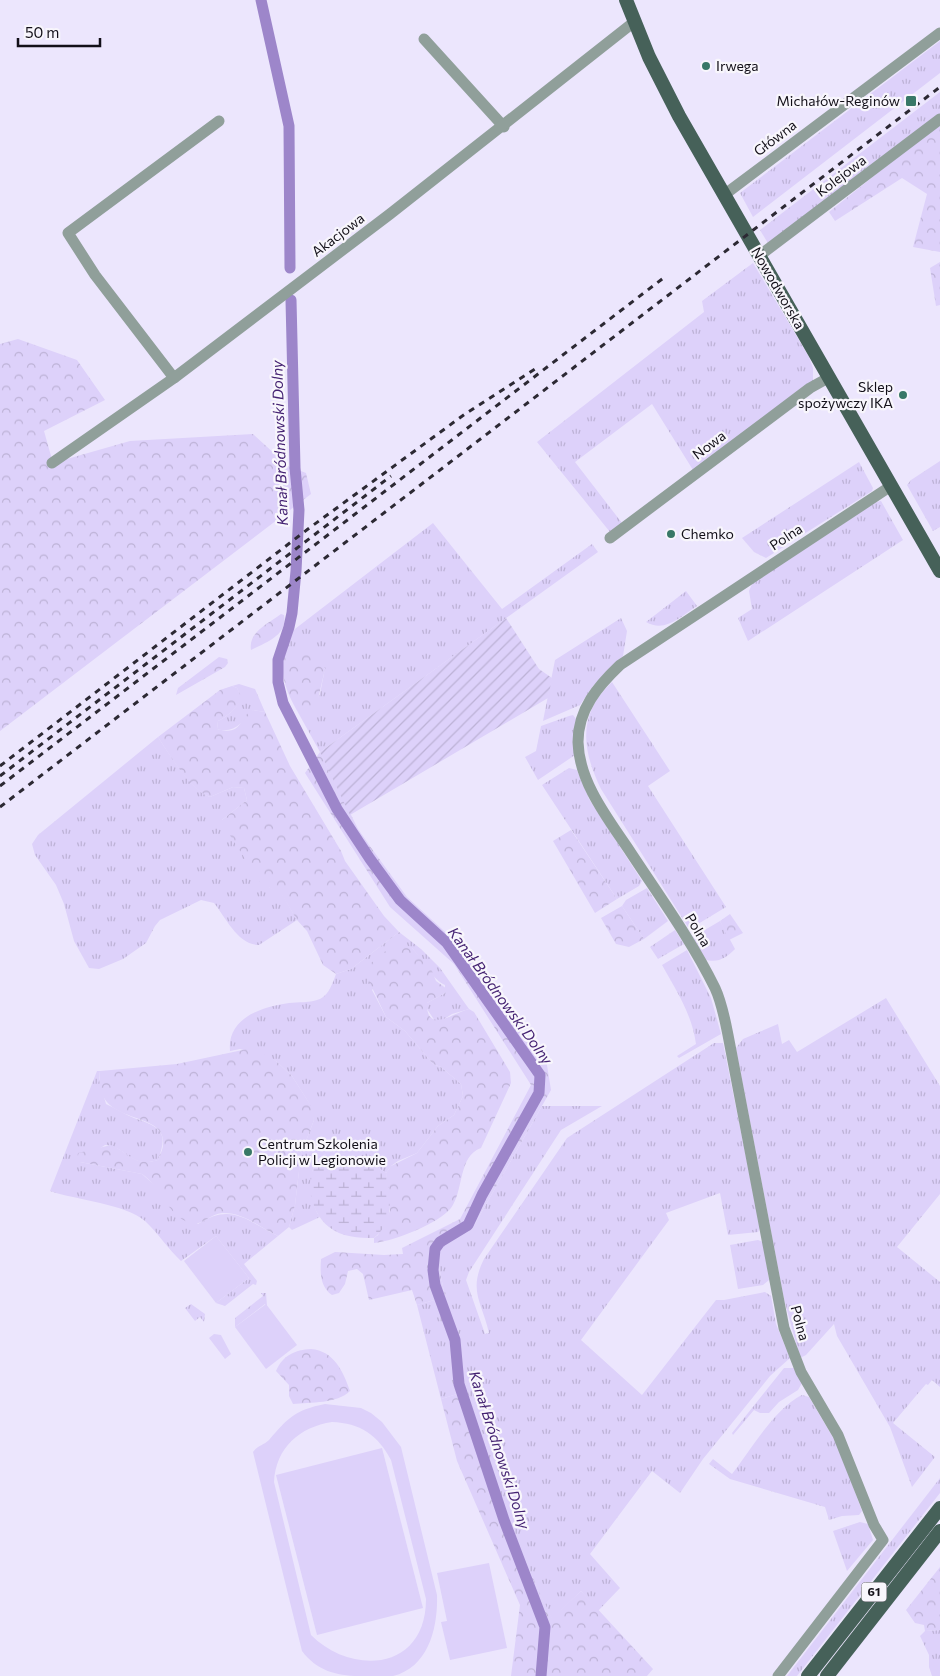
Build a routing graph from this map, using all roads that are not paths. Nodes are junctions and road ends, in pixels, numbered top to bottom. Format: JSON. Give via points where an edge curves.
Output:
{"nodes":[{"id":1,"x":626,"y":0,"type":"edge"},
{"id":2,"x":634,"y":22,"type":"junction"},
{"id":3,"x":940,"y":33,"type":"edge"},
{"id":4,"x":424,"y":38,"type":"dead end"},
{"id":5,"x":940,"y":119,"type":"edge"},
{"id":6,"x":218,"y":121,"type":"dead end"},
{"id":7,"x":504,"y":127,"type":"junction"},
{"id":8,"x":724,"y":195,"type":"junction"},
{"id":9,"x":759,"y":256,"type":"junction"},
{"id":10,"x":174,"y":378,"type":"junction"},
{"id":11,"x":828,"y":378,"type":"junction"},
{"id":12,"x":52,"y":463,"type":"dead end"},
{"id":13,"x":891,"y":486,"type":"junction"},
{"id":14,"x":610,"y":538,"type":"dead end"},
{"id":15,"x":940,"y":571,"type":"edge"},
{"id":16,"x":940,"y":1508,"type":"edge"},
{"id":17,"x":940,"y":1531,"type":"edge"},
{"id":18,"x":778,"y":1676,"type":"edge"},
{"id":19,"x":808,"y":1676,"type":"edge"},
{"id":20,"x":826,"y":1676,"type":"edge"}],
"edges":[{"from":1,"to":2,"type":"main road","name":"Nowodworska"},
{"from":2,"to":7,"type":"street","name":"Akacjowa"},
{"from":2,"to":8,"type":"main road","name":"Nowodworska","via":[[679,116]]},
{"from":3,"to":8,"type":"street","name":"Główna"},
{"from":4,"to":7,"type":"street"},
{"from":5,"to":9,"type":"street","name":"Kolejowa"},
{"from":6,"to":10,"type":"street","via":[[68,233],[95,275]]},
{"from":7,"to":10,"type":"street","name":"Akacjowa"},
{"from":8,"to":9,"type":"main road","name":"Nowodworska"},
{"from":9,"to":11,"type":"main road","name":"Nowodworska"},
{"from":10,"to":12,"type":"street","name":"Akacjowa"},
{"from":11,"to":13,"type":"main road","name":"Nowodworska"},
{"from":11,"to":14,"type":"street","name":"Nowa","via":[[810,388]]},
{"from":13,"to":15,"type":"main road","name":"Nowodworska"},
{"from":13,"to":18,"type":"street","name":"Polna","via":[[620,665],[593,693],[580,723],[578,740],[581,764],[598,802],[716,989],[728,1035],[784,1328],[801,1372],[838,1435],[883,1540]]},
{"from":16,"to":19,"type":"main road","number":"61"},
{"from":17,"to":20,"type":"main road","number":"61"}]}
